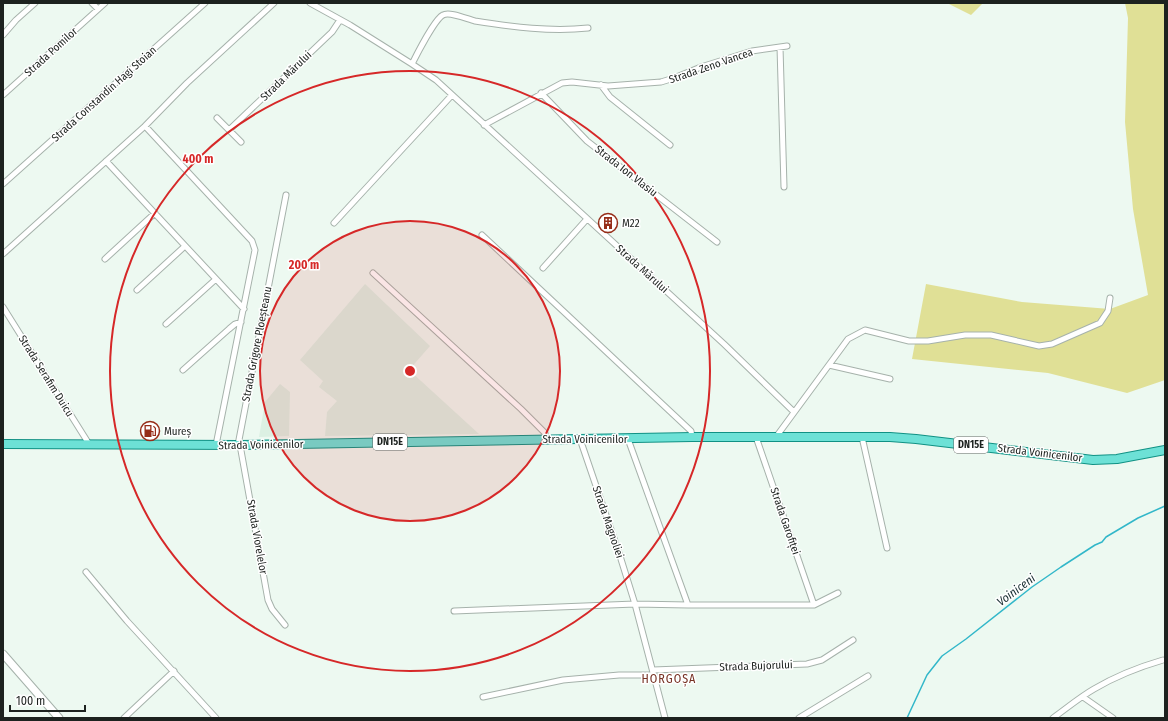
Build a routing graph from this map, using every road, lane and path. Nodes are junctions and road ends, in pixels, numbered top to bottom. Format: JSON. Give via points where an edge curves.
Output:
{"nodes":[{"id":1,"x":35,"y":3,"type":"edge"},
{"id":2,"x":92,"y":3,"type":"edge"},
{"id":3,"x":105,"y":3,"type":"edge"},
{"id":4,"x":205,"y":3,"type":"edge"},
{"id":5,"x":274,"y":3,"type":"edge"},
{"id":6,"x":310,"y":3,"type":"edge"},
{"id":7,"x":98,"y":9,"type":"junction"},
{"id":8,"x":340,"y":20,"type":"junction"},
{"id":9,"x":588,"y":28,"type":"dead end"},
{"id":10,"x":3,"y":35,"type":"edge"},
{"id":11,"x":787,"y":46,"type":"dead end"},
{"id":12,"x":780,"y":47,"type":"junction"},
{"id":13,"x":412,"y":64,"type":"junction"},
{"id":14,"x":601,"y":85,"type":"junction"},
{"id":15,"x":541,"y":93,"type":"junction"},
{"id":16,"x":3,"y":95,"type":"edge"},
{"id":17,"x":452,"y":96,"type":"junction"},
{"id":18,"x":217,"y":118,"type":"dead end"},
{"id":19,"x":484,"y":125,"type":"junction"},
{"id":20,"x":145,"y":126,"type":"junction"},
{"id":21,"x":229,"y":130,"type":"junction"},
{"id":22,"x":241,"y":142,"type":"dead end"},
{"id":23,"x":670,"y":145,"type":"dead end"},
{"id":24,"x":106,"y":161,"type":"junction"},
{"id":25,"x":3,"y":184,"type":"edge"},
{"id":26,"x":784,"y":187,"type":"dead end"},
{"id":27,"x":286,"y":195,"type":"dead end"},
{"id":28,"x":154,"y":213,"type":"junction"},
{"id":29,"x":587,"y":219,"type":"junction"},
{"id":30,"x":334,"y":223,"type":"dead end"},
{"id":31,"x":482,"y":235,"type":"dead end"},
{"id":32,"x":717,"y":242,"type":"dead end"},
{"id":33,"x":186,"y":246,"type":"junction"},
{"id":34,"x":3,"y":254,"type":"edge"},
{"id":35,"x":105,"y":258,"type":"dead end"},
{"id":36,"x":543,"y":268,"type":"dead end"},
{"id":37,"x":373,"y":273,"type":"dead end"},
{"id":38,"x":216,"y":279,"type":"junction"},
{"id":39,"x":136,"y":290,"type":"dead end"},
{"id":40,"x":1110,"y":298,"type":"dead end"},
{"id":41,"x":3,"y":307,"type":"edge"},
{"id":42,"x":244,"y":309,"type":"junction"},
{"id":43,"x":241,"y":322,"type":"junction"},
{"id":44,"x":166,"y":324,"type":"dead end"},
{"id":45,"x":829,"y":365,"type":"junction"},
{"id":46,"x":183,"y":370,"type":"dead end"},
{"id":47,"x":890,"y":379,"type":"dead end"},
{"id":48,"x":794,"y":412,"type":"junction"},
{"id":49,"x":692,"y":437,"type":"junction"},
{"id":50,"x":756,"y":437,"type":"junction"},
{"id":51,"x":776,"y":437,"type":"junction"},
{"id":52,"x":862,"y":437,"type":"junction"},
{"id":53,"x":580,"y":439,"type":"junction"},
{"id":54,"x":628,"y":439,"type":"junction"},
{"id":55,"x":546,"y":440,"type":"junction"},
{"id":56,"x":3,"y":444,"type":"edge"},
{"id":57,"x":89,"y":444,"type":"junction"},
{"id":58,"x":216,"y":445,"type":"junction"},
{"id":59,"x":239,"y":445,"type":"junction"},
{"id":60,"x":1165,"y":450,"type":"edge"},
{"id":61,"x":887,"y":548,"type":"dead end"},
{"id":62,"x":86,"y":572,"type":"dead end"},
{"id":63,"x":838,"y":593,"type":"dead end"},
{"id":64,"x":635,"y":604,"type":"junction"},
{"id":65,"x":688,"y":605,"type":"junction"},
{"id":66,"x":814,"y":605,"type":"junction"},
{"id":67,"x":454,"y":611,"type":"dead end"},
{"id":68,"x":284,"y":624,"type":"dead end"},
{"id":69,"x":853,"y":640,"type":"dead end"},
{"id":70,"x":3,"y":654,"type":"edge"},
{"id":71,"x":1163,"y":660,"type":"dead end"},
{"id":72,"x":174,"y":671,"type":"junction"},
{"id":73,"x":653,"y":672,"type":"junction"},
{"id":74,"x":868,"y":676,"type":"dead end"},
{"id":75,"x":483,"y":697,"type":"dead end"},
{"id":76,"x":1083,"y":697,"type":"junction"},
{"id":77,"x":59,"y":718,"type":"edge"},
{"id":78,"x":124,"y":718,"type":"edge"},
{"id":79,"x":216,"y":718,"type":"edge"},
{"id":80,"x":665,"y":718,"type":"edge"},
{"id":81,"x":799,"y":718,"type":"edge"},
{"id":82,"x":1053,"y":718,"type":"edge"},
{"id":83,"x":1113,"y":718,"type":"edge"}],
"edges":[{"from":1,"to":10,"type":"street"},
{"from":2,"to":7,"type":"street"},
{"from":3,"to":7,"type":"street","name":"Strada Pomilor"},
{"from":4,"to":25,"type":"street","name":"Strada Constandin Hagi Stoian"},
{"from":5,"to":20,"type":"street"},
{"from":6,"to":8,"type":"street","name":"Strada Mărului"},
{"from":7,"to":16,"type":"street","name":"Strada Pomilor"},
{"from":8,"to":13,"type":"street","name":"Strada Mărului"},
{"from":8,"to":21,"type":"street","name":"Strada Mărului","via":[[332,32]]},
{"from":9,"to":13,"type":"street","via":[[526,28],[465,19],[449,13],[441,16],[436,22]]},
{"from":11,"to":12,"type":"street","name":"Strada Zeno Vancea"},
{"from":12,"to":14,"type":"street","name":"Strada Zeno Vancea","via":[[752,51],[661,82]]},
{"from":12,"to":26,"type":"street"},
{"from":13,"to":17,"type":"street","name":"Strada Mărului","via":[[436,80]]},
{"from":14,"to":15,"type":"street","name":"Strada Zeno Vancea","via":[[562,83]]},
{"from":14,"to":23,"type":"street","via":[[610,97]]},
{"from":15,"to":19,"type":"street","name":"Strada Zeno Vancea"},
{"from":15,"to":32,"type":"street","name":"Strada Ion Vlasiu","via":[[587,141]]},
{"from":17,"to":19,"type":"street","name":"Strada Mărului"},
{"from":17,"to":30,"type":"street"},
{"from":18,"to":21,"type":"street"},
{"from":19,"to":29,"type":"street","name":"Strada Mărului"},
{"from":20,"to":24,"type":"street"},
{"from":20,"to":42,"type":"street","via":[[252,242],[255,254]]},
{"from":21,"to":22,"type":"street"},
{"from":24,"to":28,"type":"street"},
{"from":24,"to":34,"type":"street"},
{"from":27,"to":59,"type":"street","name":"Strada Grigore Ploeșteanu"},
{"from":28,"to":33,"type":"street"},
{"from":28,"to":35,"type":"street"},
{"from":29,"to":36,"type":"street"},
{"from":29,"to":48,"type":"street","name":"Strada Mărului"},
{"from":31,"to":49,"type":"street","via":[[691,431]]},
{"from":33,"to":38,"type":"street"},
{"from":33,"to":39,"type":"street"},
{"from":37,"to":55,"type":"street","via":[[521,409],[545,433]]},
{"from":38,"to":42,"type":"street"},
{"from":38,"to":44,"type":"street"},
{"from":40,"to":45,"type":"street","via":[[1108,311],[1100,323],[1052,344],[1038,346],[991,335],[908,341],[864,330],[853,335]]},
{"from":41,"to":57,"type":"street","name":"Strada Serafim Duicu"},
{"from":42,"to":43,"type":"street"},
{"from":43,"to":46,"type":"street","via":[[235,324]]},
{"from":43,"to":58,"type":"street"},
{"from":45,"to":47,"type":"street"},
{"from":45,"to":48,"type":"street"},
{"from":48,"to":51,"type":"street"},
{"from":49,"to":50,"type":"main road","name":"Strada Voinicenilor","number":"DN15E"},
{"from":49,"to":54,"type":"main road","name":"Strada Voinicenilor","number":"DN15E"},
{"from":50,"to":51,"type":"main road","name":"Strada Voinicenilor","number":"DN15E"},
{"from":50,"to":66,"type":"street","name":"Strada Garofiței"},
{"from":51,"to":52,"type":"main road","name":"Strada Voinicenilor","number":"DN15E"},
{"from":52,"to":60,"type":"main road","name":"Strada Voinicenilor","number":"DN15E","via":[[916,439],[1093,460],[1117,459]]},
{"from":52,"to":61,"type":"street"},
{"from":53,"to":54,"type":"main road","name":"Strada Voinicenilor","number":"DN15E"},
{"from":53,"to":55,"type":"main road","name":"Strada Voinicenilor","number":"DN15E"},
{"from":53,"to":64,"type":"street","name":"Strada Magnoliei"},
{"from":54,"to":65,"type":"street"},
{"from":55,"to":59,"type":"main road","name":"Strada Voinicenilor","number":"DN15E"},
{"from":56,"to":57,"type":"main road","name":"Strada Voinicenilor","number":"DN15E"},
{"from":57,"to":58,"type":"main road","name":"Strada Voinicenilor","number":"DN15E"},
{"from":58,"to":59,"type":"main road","name":"Strada Voinicenilor","number":"DN15E"},
{"from":59,"to":68,"type":"street","name":"Strada Viorelelor","via":[[268,600]]},
{"from":62,"to":72,"type":"street"},
{"from":63,"to":66,"type":"street"},
{"from":64,"to":65,"type":"street"},
{"from":64,"to":67,"type":"street"},
{"from":64,"to":73,"type":"street","name":"Strada Magnoliei"},
{"from":65,"to":66,"type":"street"},
{"from":69,"to":73,"type":"street","name":"Strada Bujorului","via":[[822,660],[807,664]]},
{"from":70,"to":77,"type":"street"},
{"from":71,"to":76,"type":"street","via":[[1124,673]]},
{"from":72,"to":78,"type":"street"},
{"from":72,"to":79,"type":"street"},
{"from":73,"to":75,"type":"street","name":"Strada Bujorului","via":[[563,680]]},
{"from":73,"to":80,"type":"street","name":"Strada Magnoliei"},
{"from":74,"to":81,"type":"street"},
{"from":76,"to":82,"type":"street"},
{"from":76,"to":83,"type":"street"}]}
